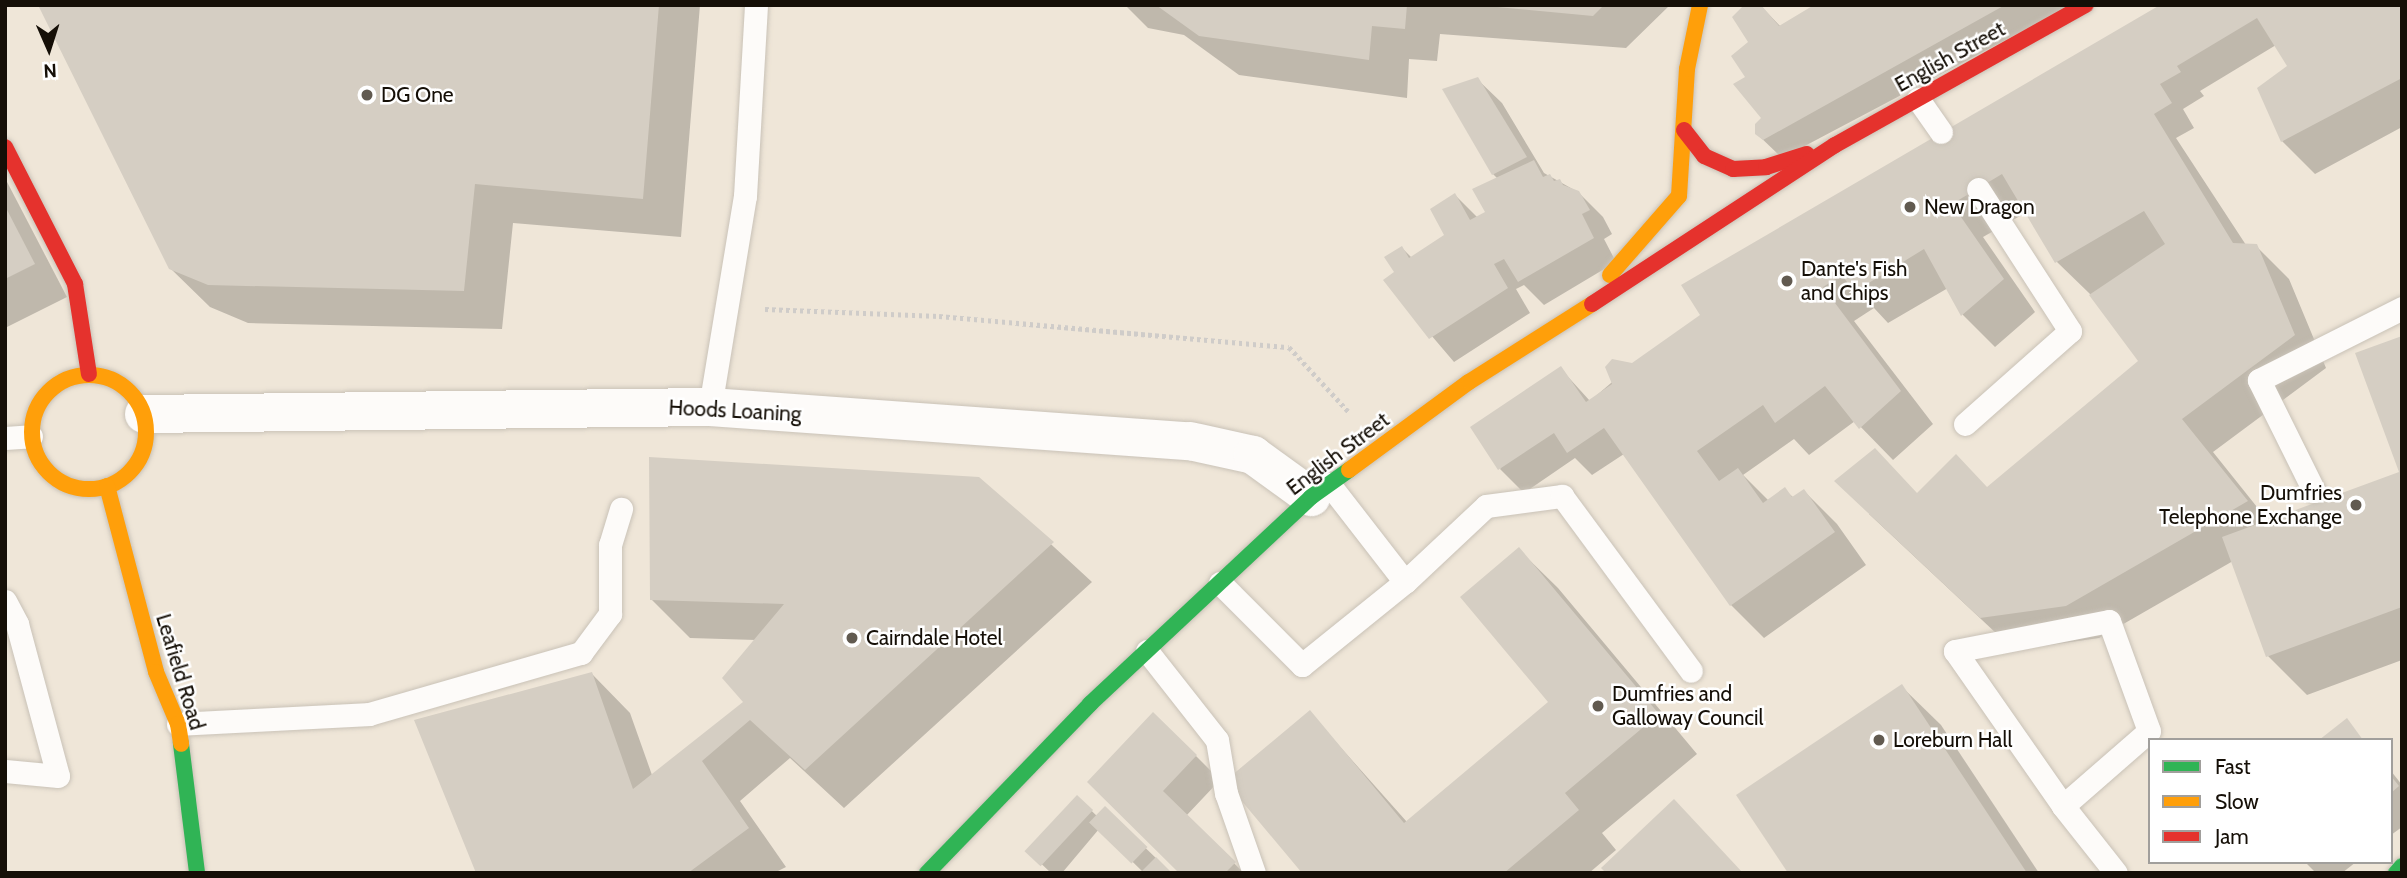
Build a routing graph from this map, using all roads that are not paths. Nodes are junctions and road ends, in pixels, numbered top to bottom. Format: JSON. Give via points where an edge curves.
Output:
{"nodes":[{"id":1,"x":756,"y":5,"type":"edge"},
{"id":2,"x":1700,"y":5,"type":"edge"},
{"id":3,"x":2085,"y":5,"type":"edge"},
{"id":4,"x":1918,"y":99,"type":"junction"},
{"id":5,"x":1684,"y":130,"type":"junction"},
{"id":6,"x":1941,"y":132,"type":"dead end"},
{"id":7,"x":1835,"y":145,"type":"junction"},
{"id":8,"x":5,"y":147,"type":"edge"},
{"id":9,"x":1978,"y":188,"type":"dead end"},
{"id":10,"x":2402,"y":308,"type":"edge"},
{"id":11,"x":1579,"y":311,"type":"junction"},
{"id":12,"x":89,"y":374,"type":"junction"},
{"id":13,"x":710,"y":407,"type":"junction"},
{"id":14,"x":144,"y":414,"type":"junction"},
{"id":15,"x":1965,"y":424,"type":"dead end"},
{"id":16,"x":31,"y":436,"type":"junction"},
{"id":17,"x":5,"y":438,"type":"edge"},
{"id":18,"x":107,"y":486,"type":"junction"},
{"id":19,"x":1320,"y":490,"type":"junction"},
{"id":20,"x":2314,"y":491,"type":"dead end"},
{"id":21,"x":621,"y":509,"type":"dead end"},
{"id":22,"x":1405,"y":582,"type":"junction"},
{"id":23,"x":1220,"y":583,"type":"junction"},
{"id":24,"x":5,"y":601,"type":"edge"},
{"id":25,"x":1147,"y":650,"type":"junction"},
{"id":26,"x":1691,"y":671,"type":"dead end"},
{"id":27,"x":178,"y":724,"type":"junction"},
{"id":28,"x":5,"y":771,"type":"edge"},
{"id":29,"x":2063,"y":806,"type":"junction"},
{"id":30,"x":2402,"y":866,"type":"edge"},
{"id":31,"x":197,"y":873,"type":"edge"},
{"id":32,"x":927,"y":873,"type":"edge"},
{"id":33,"x":1254,"y":873,"type":"edge"},
{"id":34,"x":2116,"y":873,"type":"edge"},
{"id":35,"x":2396,"y":873,"type":"edge"}],
"edges":[{"from":1,"to":13,"type":"lane","via":[[746,196]]},
{"from":2,"to":5,"type":"main road","via":[[1687,69]]},
{"from":3,"to":4,"type":"main road","name":"English Street"},
{"from":4,"to":6,"type":"lane"},
{"from":4,"to":7,"type":"main road","name":"English Street"},
{"from":5,"to":7,"type":"main road","name":"English Street","via":[[1704,156],[1733,169],[1766,167]]},
{"from":5,"to":11,"type":"main road","via":[[1679,196]]},
{"from":7,"to":11,"type":"main road","name":"English Street"},
{"from":8,"to":12,"type":"main road","via":[[75,284]]},
{"from":9,"to":15,"type":"lane","via":[[2070,331]]},
{"from":10,"to":20,"type":"lane","via":[[2259,380]]},
{"from":11,"to":19,"type":"main road","name":"English Street","via":[[1469,382]]},
{"from":12,"to":14,"type":"main road","via":[[123,385]]},
{"from":12,"to":16,"type":"main road","via":[[54,386],[41,399]]},
{"from":13,"to":14,"type":"street","name":"Hoods Loaning"},
{"from":13,"to":19,"type":"street","name":"Hoods Loaning","via":[[1190,441],[1253,454]]},
{"from":14,"to":18,"type":"main road","via":[[145,440],[136,465]]},
{"from":16,"to":17,"type":"lane"},
{"from":16,"to":18,"type":"main road","via":[[43,468],[57,480],[90,490]]},
{"from":18,"to":27,"type":"main road","name":"Leafield Road","via":[[156,672]]},
{"from":19,"to":22,"type":"lane"},
{"from":19,"to":23,"type":"main road","name":"English Street"},
{"from":21,"to":27,"type":"lane","via":[[610,545],[610,614],[581,653],[369,714]]},
{"from":22,"to":23,"type":"lane","via":[[1302,665]]},
{"from":22,"to":26,"type":"lane","via":[[1486,506],[1562,496]]},
{"from":23,"to":25,"type":"main road","name":"English Street"},
{"from":24,"to":28,"type":"lane","via":[[27,658],[58,776]]},
{"from":25,"to":32,"type":"main road","name":"English Street"},
{"from":25,"to":33,"type":"lane","via":[[1217,740],[1226,793]]},
{"from":27,"to":31,"type":"main road","name":"Leafield Road"},
{"from":29,"to":29,"type":"lane","via":[[1955,651],[2109,621],[2149,731]]},
{"from":29,"to":34,"type":"lane"},
{"from":30,"to":35,"type":"main road"}]}
